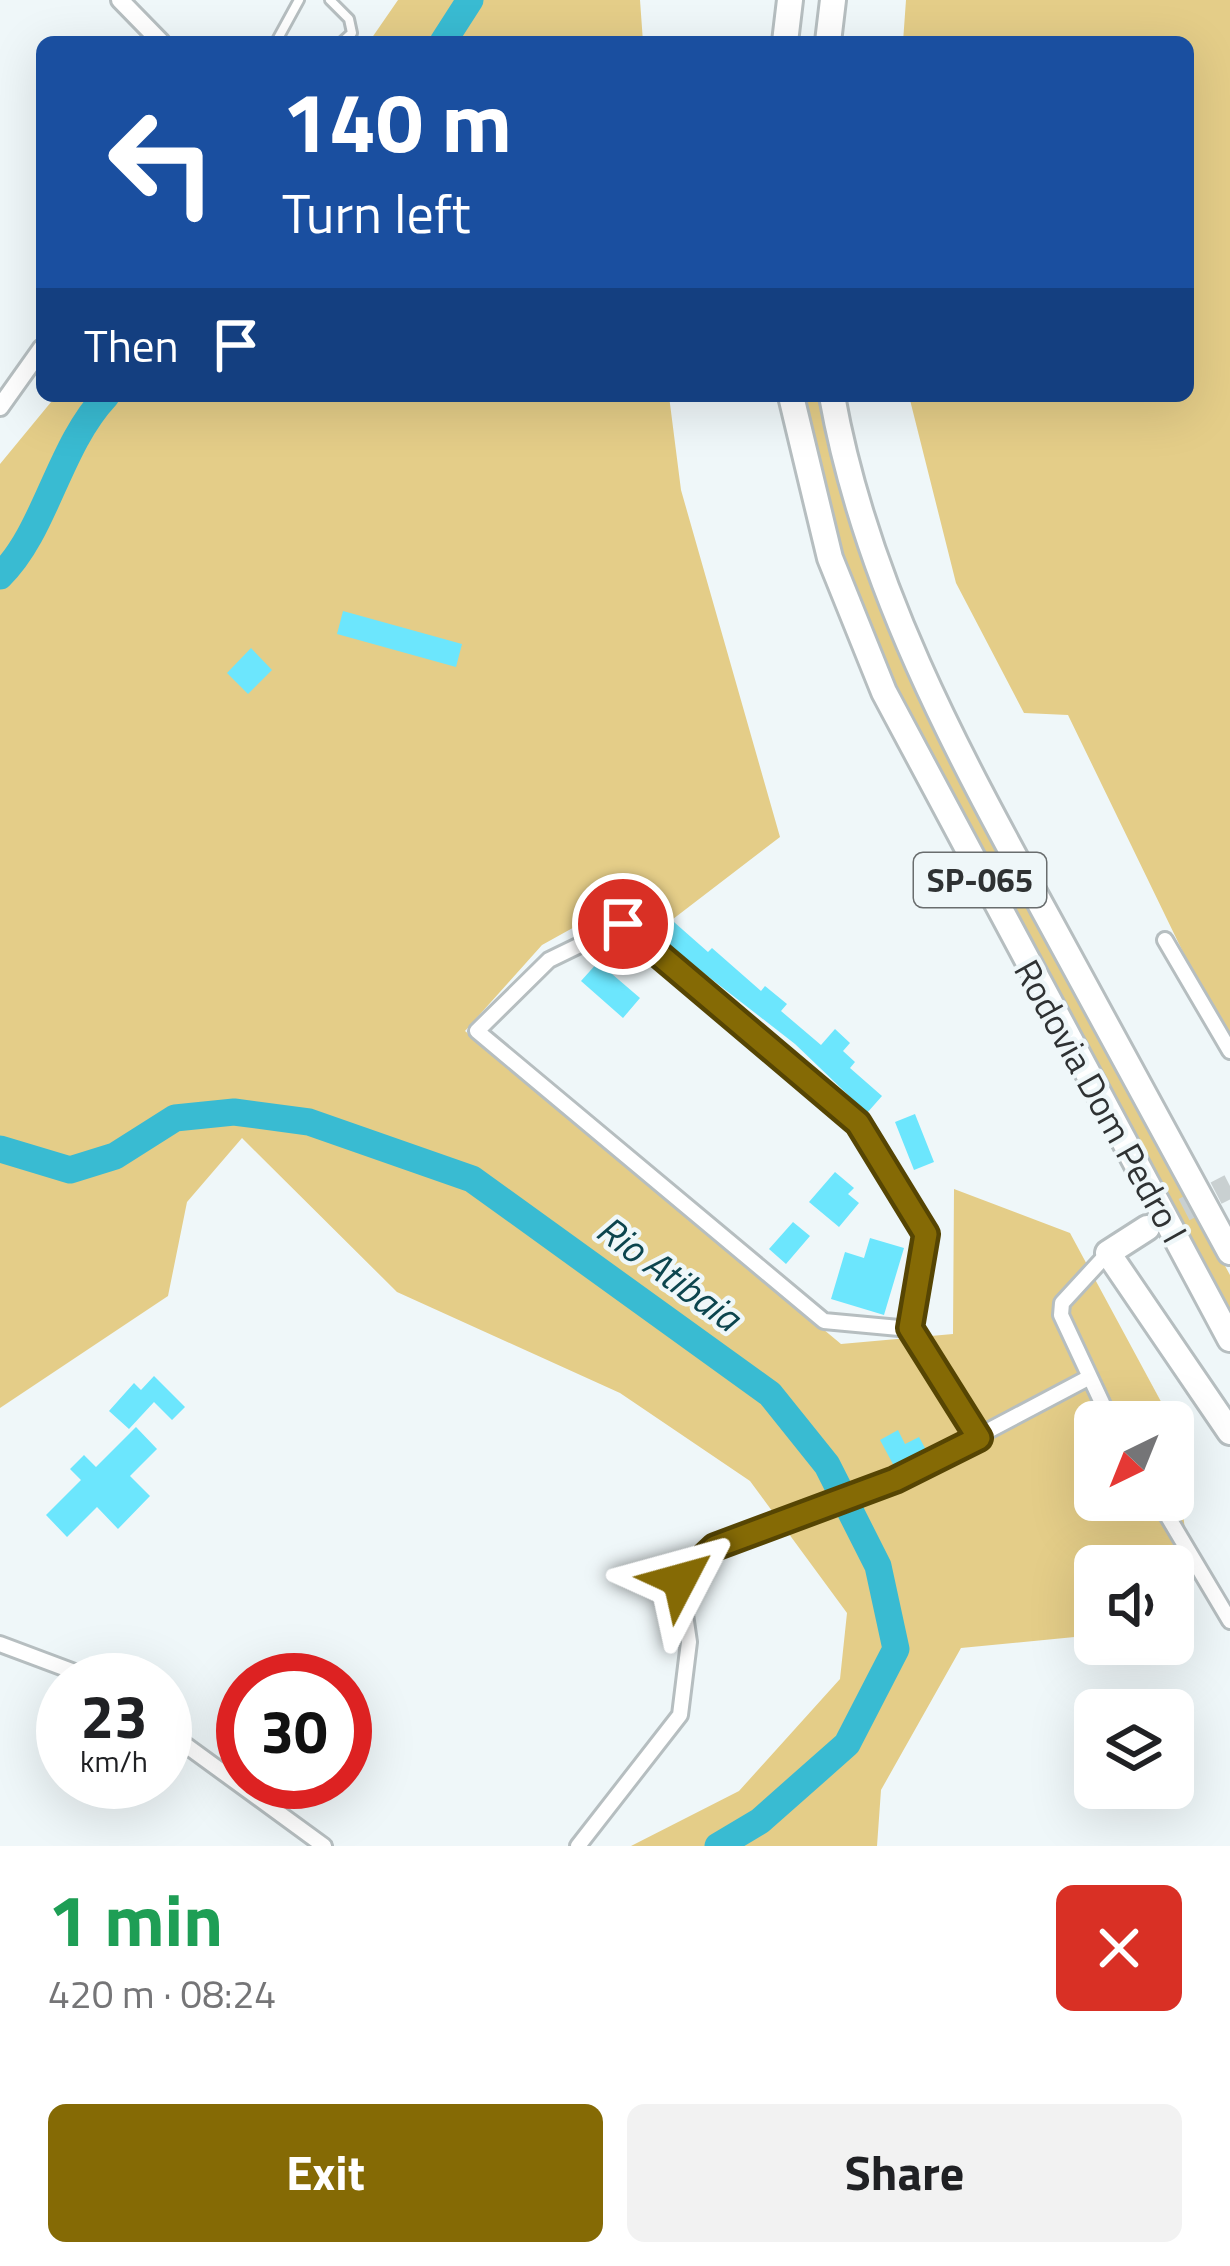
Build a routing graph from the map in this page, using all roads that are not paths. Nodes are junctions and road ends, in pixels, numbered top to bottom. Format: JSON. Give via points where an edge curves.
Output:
{"nodes":[{"id":1,"x":120,"y":0,"type":"edge"},
{"id":2,"x":299,"y":0,"type":"edge"},
{"id":3,"x":331,"y":0,"type":"edge"},
{"id":4,"x":790,"y":0,"type":"edge"},
{"id":5,"x":833,"y":0,"type":"edge"},
{"id":6,"x":155,"y":36,"type":"edge"},
{"id":7,"x":279,"y":36,"type":"edge"},
{"id":8,"x":349,"y":36,"type":"edge"},
{"id":9,"x":786,"y":36,"type":"edge"},
{"id":10,"x":829,"y":36,"type":"edge"},
{"id":11,"x":36,"y":356,"type":"edge"},
{"id":12,"x":792,"y":402,"type":"edge"},
{"id":13,"x":833,"y":402,"type":"edge"},
{"id":14,"x":0,"y":407,"type":"edge"},
{"id":15,"x":1165,"y":940,"type":"dead end"},
{"id":16,"x":1230,"y":1051,"type":"edge"},
{"id":17,"x":1148,"y":1228,"type":"tunnel mouth"},
{"id":18,"x":1230,"y":1252,"type":"edge"},
{"id":19,"x":1108,"y":1253,"type":"junction"},
{"id":20,"x":910,"y":1328,"type":"junction"},
{"id":21,"x":1230,"y":1339,"type":"edge"},
{"id":22,"x":1088,"y":1378,"type":"junction"},
{"id":23,"x":1100,"y":1401,"type":"edge"},
{"id":24,"x":1230,"y":1432,"type":"edge"},
{"id":25,"x":979,"y":1438,"type":"junction"},
{"id":26,"x":1170,"y":1521,"type":"edge"},
{"id":27,"x":1230,"y":1621,"type":"edge"},
{"id":28,"x":0,"y":1644,"type":"edge"},
{"id":29,"x":36,"y":1658,"type":"edge"},
{"id":30,"x":192,"y":1750,"type":"edge"},
{"id":31,"x":582,"y":1841,"type":"edge"},
{"id":32,"x":325,"y":1846,"type":"edge"},
{"id":33,"x":561,"y":1846,"type":"edge"}],
"edges":[{"from":1,"to":6,"type":"street"},
{"from":2,"to":7,"type":"lane"},
{"from":3,"to":8,"type":"lane","via":[[349,19]]},
{"from":4,"to":9,"type":"highway"},
{"from":5,"to":10,"type":"highway"},
{"from":11,"to":14,"type":"street"},
{"from":12,"to":21,"type":"highway","name":"Rodovia Dom Pedro I","number":"SP-065","via":[[830,559],[884,692]]},
{"from":13,"to":18,"type":"highway","name":"Rodovia Dom Pedro I","number":"SP-065","via":[[864,525],[911,656]]},
{"from":15,"to":16,"type":"street"},
{"from":17,"to":19,"type":"highway"},
{"from":19,"to":22,"type":"street","via":[[1062,1303],[1063,1329]]},
{"from":19,"to":24,"type":"highway"},
{"from":20,"to":20,"type":"street","via":[[926,1234],[858,1123],[623,924],[549,960],[477,1031],[824,1321]]},
{"from":20,"to":25,"type":"street"},
{"from":22,"to":23,"type":"street"},
{"from":22,"to":25,"type":"street"},
{"from":25,"to":31,"type":"street","via":[[895,1480],[715,1547],[680,1580],[689,1642],[680,1714]]},
{"from":26,"to":27,"type":"street"},
{"from":28,"to":29,"type":"street"},
{"from":30,"to":32,"type":"street"},
{"from":31,"to":33,"type":"street"}]}
